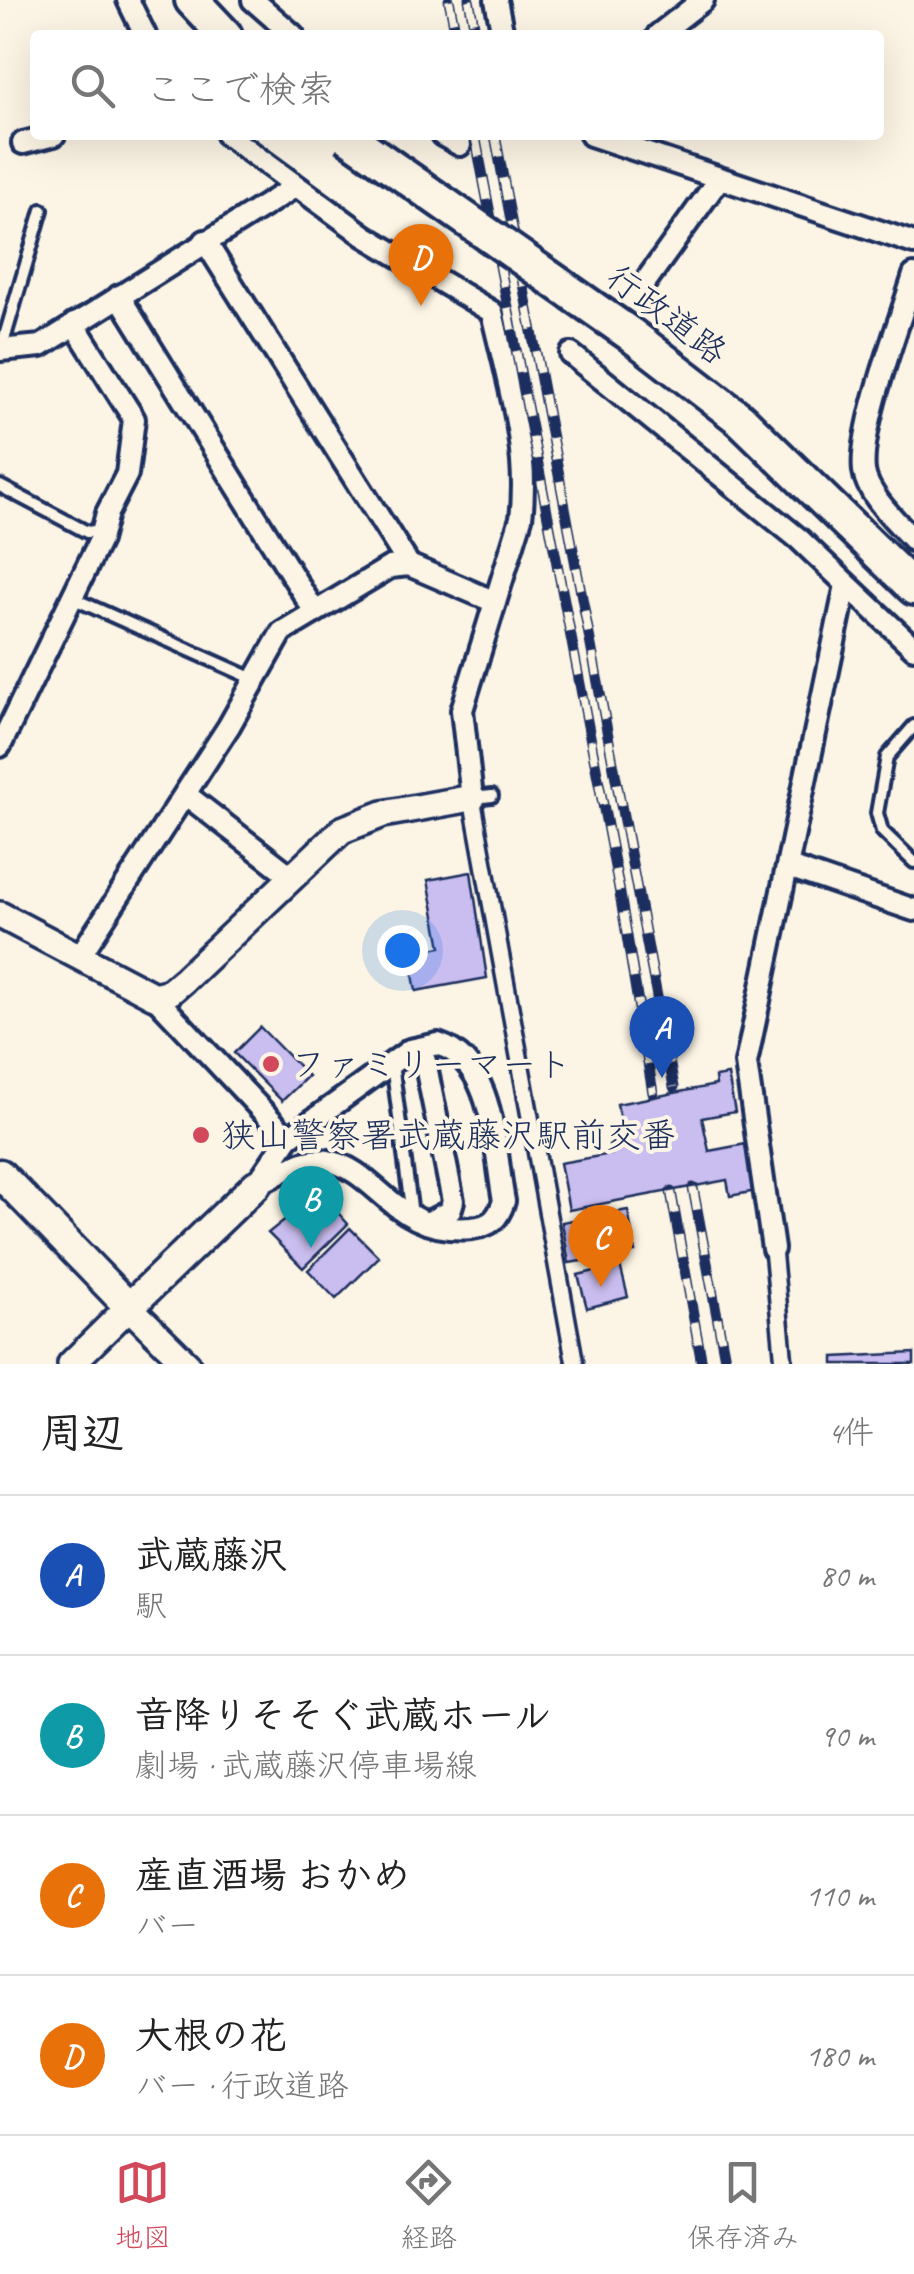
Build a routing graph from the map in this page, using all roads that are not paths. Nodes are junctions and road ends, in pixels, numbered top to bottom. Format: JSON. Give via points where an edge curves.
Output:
{"nodes":[{"id":1,"x":128,"y":0,"type":"edge"},
{"id":2,"x":192,"y":0,"type":"edge"},
{"id":3,"x":703,"y":0,"type":"edge"},
{"id":4,"x":255,"y":1,"type":"edge"},
{"id":5,"x":503,"y":4,"type":"edge"},
{"id":6,"x":143,"y":30,"type":"edge"},
{"id":7,"x":220,"y":30,"type":"edge"},
{"id":8,"x":287,"y":30,"type":"edge"},
{"id":9,"x":504,"y":30,"type":"edge"},
{"id":10,"x":664,"y":30,"type":"edge"},
{"id":11,"x":37,"y":140,"type":"edge"},
{"id":12,"x":234,"y":140,"type":"edge"},
{"id":13,"x":353,"y":140,"type":"edge"},
{"id":14,"x":605,"y":140,"type":"edge"},
{"id":15,"x":23,"y":144,"type":"dead end"},
{"id":16,"x":718,"y":179,"type":"junction"},
{"id":17,"x":296,"y":186,"type":"junction"},
{"id":18,"x":42,"y":210,"type":"dead end"},
{"id":19,"x":205,"y":240,"type":"junction"},
{"id":20,"x":914,"y":243,"type":"edge"},
{"id":21,"x":914,"y":275,"type":"edge"},
{"id":22,"x":646,"y":281,"type":"dead end"},
{"id":23,"x":118,"y":296,"type":"junction"},
{"id":24,"x":74,"y":324,"type":"junction"},
{"id":25,"x":1,"y":350,"type":"edge"},
{"id":26,"x":570,"y":354,"type":"dead end"},
{"id":27,"x":0,"y":486,"type":"edge"},
{"id":28,"x":103,"y":530,"type":"junction"},
{"id":29,"x":914,"y":541,"type":"edge"},
{"id":30,"x":409,"y":565,"type":"junction"},
{"id":31,"x":846,"y":585,"type":"junction"},
{"id":32,"x":914,"y":588,"type":"edge"},
{"id":33,"x":72,"y":598,"type":"junction"},
{"id":34,"x":495,"y":602,"type":"junction"},
{"id":35,"x":315,"y":612,"type":"junction"},
{"id":36,"x":914,"y":648,"type":"edge"},
{"id":37,"x":252,"y":678,"type":"junction"},
{"id":38,"x":914,"y":726,"type":"edge"},
{"id":39,"x":0,"y":746,"type":"edge"},
{"id":40,"x":184,"y":794,"type":"junction"},
{"id":41,"x":482,"y":797,"type":"junction"},
{"id":42,"x":914,"y":862,"type":"edge"},
{"id":43,"x":789,"y":867,"type":"junction"},
{"id":44,"x":292,"y":877,"type":"junction"},
{"id":45,"x":914,"y":910,"type":"edge"},
{"id":46,"x":0,"y":915,"type":"edge"},
{"id":47,"x":81,"y":954,"type":"junction"},
{"id":48,"x":154,"y":996,"type":"junction"},
{"id":49,"x":410,"y":1050,"type":"junction"},
{"id":50,"x":392,"y":1062,"type":"junction"},
{"id":51,"x":288,"y":1138,"type":"junction"},
{"id":52,"x":0,"y":1174,"type":"edge"},
{"id":53,"x":256,"y":1185,"type":"junction"},
{"id":54,"x":420,"y":1220,"type":"junction"},
{"id":55,"x":772,"y":1249,"type":"joint"},
{"id":56,"x":128,"y":1306,"type":"junction"},
{"id":57,"x":71,"y":1364,"type":"edge"},
{"id":58,"x":187,"y":1364,"type":"edge"},
{"id":59,"x":576,"y":1364,"type":"edge"},
{"id":60,"x":784,"y":1364,"type":"edge"}],
"edges":[{"from":1,"to":6,"type":"street"},
{"from":2,"to":7,"type":"highway"},
{"from":3,"to":10,"type":"street"},
{"from":4,"to":8,"type":"street"},
{"from":5,"to":9,"type":"street"},
{"from":11,"to":15,"type":"street"},
{"from":12,"to":17,"type":"street"},
{"from":13,"to":32,"type":"highway","name":"行政道路","bridge":true,"via":[[740,419]]},
{"from":14,"to":16,"type":"street"},
{"from":16,"to":20,"type":"street"},
{"from":16,"to":22,"type":"street"},
{"from":17,"to":19,"type":"street"},
{"from":17,"to":34,"type":"street","via":[[492,312],[525,486]]},
{"from":18,"to":25,"type":"lane"},
{"from":19,"to":23,"type":"street"},
{"from":19,"to":30,"type":"street"},
{"from":21,"to":29,"type":"street","via":[[873,414],[864,472]]},
{"from":23,"to":24,"type":"street"},
{"from":23,"to":35,"type":"street"},
{"from":24,"to":25,"type":"street","via":[[41,346]]},
{"from":24,"to":28,"type":"street","via":[[134,419],[126,474]]},
{"from":26,"to":31,"type":"street"},
{"from":27,"to":28,"type":"lane","via":[[87,532]]},
{"from":28,"to":33,"type":"street"},
{"from":30,"to":34,"type":"street"},
{"from":30,"to":35,"type":"street","via":[[390,567]]},
{"from":31,"to":36,"type":"street"},
{"from":31,"to":43,"type":"street"},
{"from":33,"to":37,"type":"lane"},
{"from":33,"to":39,"type":"street"},
{"from":34,"to":41,"type":"street","via":[[462,710]]},
{"from":35,"to":37,"type":"street","via":[[282,632]]},
{"from":37,"to":40,"type":"street"},
{"from":38,"to":42,"type":"lane","via":[[887,757],[877,813],[882,831]]},
{"from":40,"to":44,"type":"street"},
{"from":40,"to":47,"type":"street"},
{"from":41,"to":44,"type":"street","via":[[363,820],[342,830]]},
{"from":41,"to":59,"type":"street"},
{"from":43,"to":45,"type":"street"},
{"from":43,"to":55,"type":"street","via":[[746,1064]]},
{"from":44,"to":48,"type":"street","via":[[170,992]]},
{"from":46,"to":47,"type":"street"},
{"from":47,"to":48,"type":"street"},
{"from":48,"to":51,"type":"street"},
{"from":49,"to":50,"type":"street"},
{"from":49,"to":54,"type":"street","via":[[425,1061],[453,1201],[450,1211]]},
{"from":49,"to":54,"type":"street","via":[[438,1044],[468,1060],[480,1081],[504,1201],[498,1218],[485,1226],[459,1229]]},
{"from":50,"to":51,"type":"street"},
{"from":50,"to":54,"type":"lane"},
{"from":51,"to":53,"type":"street"},
{"from":52,"to":56,"type":"main road"},
{"from":53,"to":54,"type":"street","via":[[314,1160],[331,1161]]},
{"from":53,"to":56,"type":"main road"},
{"from":55,"to":60,"type":"street"},
{"from":56,"to":57,"type":"street"},
{"from":56,"to":58,"type":"street"}]}
